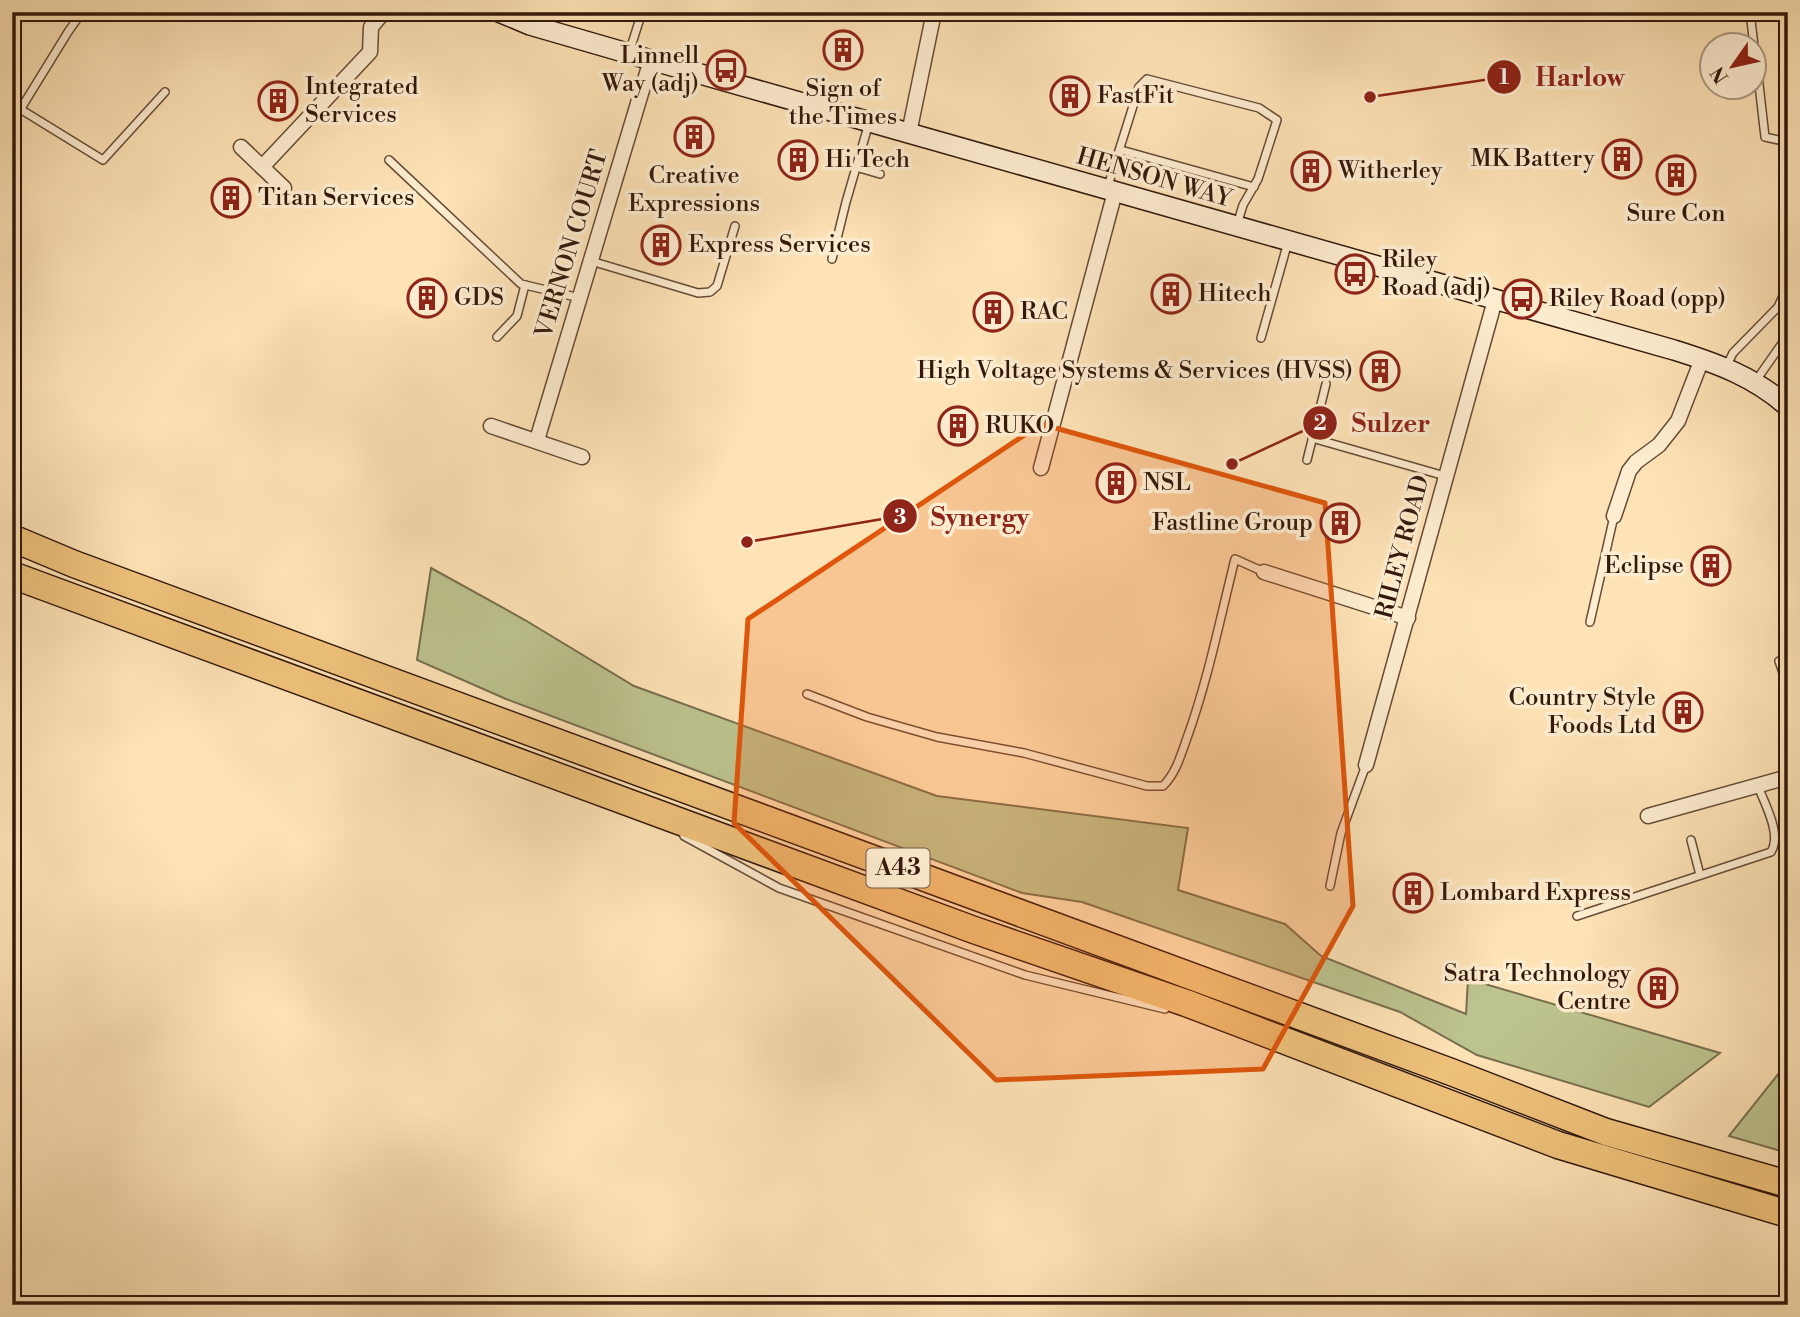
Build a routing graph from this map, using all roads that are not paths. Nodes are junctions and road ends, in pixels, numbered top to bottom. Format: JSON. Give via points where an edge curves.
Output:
{"nodes":[{"id":1,"x":82,"y":12,"type":"edge"},
{"id":2,"x":384,"y":12,"type":"edge"},
{"id":3,"x":499,"y":12,"type":"edge"},
{"id":4,"x":642,"y":12,"type":"edge"},
{"id":5,"x":934,"y":12,"type":"edge"},
{"id":6,"x":1750,"y":12,"type":"edge"},
{"id":7,"x":1752,"y":32,"type":"edge"},
{"id":8,"x":629,"y":54,"type":"junction"},
{"id":9,"x":651,"y":60,"type":"junction"},
{"id":10,"x":165,"y":92,"type":"dead end"},
{"id":11,"x":1761,"y":102,"type":"edge"},
{"id":12,"x":12,"y":104,"type":"edge"},
{"id":13,"x":22,"y":110,"type":"junction"},
{"id":14,"x":869,"y":122,"type":"junction"},
{"id":15,"x":12,"y":123,"type":"edge"},
{"id":16,"x":909,"y":133,"type":"junction"},
{"id":17,"x":1788,"y":142,"type":"edge"},
{"id":18,"x":241,"y":147,"type":"dead end"},
{"id":19,"x":1121,"y":150,"type":"junction"},
{"id":20,"x":388,"y":160,"type":"dead end"},
{"id":21,"x":262,"y":167,"type":"junction"},
{"id":22,"x":856,"y":167,"type":"junction"},
{"id":23,"x":880,"y":174,"type":"dead end"},
{"id":24,"x":1254,"y":187,"type":"junction"},
{"id":25,"x":284,"y":188,"type":"dead end"},
{"id":26,"x":1111,"y":191,"type":"junction"},
{"id":27,"x":734,"y":226,"type":"dead end"},
{"id":28,"x":1236,"y":227,"type":"junction"},
{"id":29,"x":1288,"y":242,"type":"junction"},
{"id":30,"x":832,"y":259,"type":"dead end"},
{"id":31,"x":591,"y":261,"type":"junction"},
{"id":32,"x":526,"y":285,"type":"junction"},
{"id":33,"x":1788,"y":285,"type":"edge"},
{"id":34,"x":580,"y":298,"type":"junction"},
{"id":35,"x":1495,"y":300,"type":"junction"},
{"id":36,"x":1788,"y":335,"type":"edge"},
{"id":37,"x":497,"y":337,"type":"dead end"},
{"id":38,"x":1261,"y":338,"type":"dead end"},
{"id":39,"x":1702,"y":359,"type":"junction"},
{"id":40,"x":1725,"y":368,"type":"junction"},
{"id":41,"x":1755,"y":382,"type":"junction"},
{"id":42,"x":1326,"y":384,"type":"dead end"},
{"id":43,"x":1788,"y":407,"type":"edge"},
{"id":44,"x":491,"y":426,"type":"dead end"},
{"id":45,"x":1312,"y":438,"type":"junction"},
{"id":46,"x":537,"y":440,"type":"junction"},
{"id":47,"x":582,"y":457,"type":"dead end"},
{"id":48,"x":1307,"y":460,"type":"dead end"},
{"id":49,"x":1041,"y":468,"type":"dead end"},
{"id":50,"x":1445,"y":476,"type":"junction"},
{"id":51,"x":1614,"y":516,"type":"joint"},
{"id":52,"x":12,"y":538,"type":"edge"},
{"id":53,"x":1264,"y":572,"type":"joint"},
{"id":54,"x":12,"y":575,"type":"edge"},
{"id":55,"x":1408,"y":618,"type":"junction"},
{"id":56,"x":1590,"y":622,"type":"dead end"},
{"id":57,"x":1779,"y":661,"type":"dead end"},
{"id":58,"x":1788,"y":687,"type":"edge"},
{"id":59,"x":807,"y":694,"type":"dead end"},
{"id":60,"x":1366,"y":765,"type":"joint"},
{"id":61,"x":1788,"y":777,"type":"edge"},
{"id":62,"x":1758,"y":785,"type":"junction"},
{"id":63,"x":610,"y":796,"type":"junction"},
{"id":64,"x":1648,"y":816,"type":"dead end"},
{"id":65,"x":1691,"y":839,"type":"dead end"},
{"id":66,"x":1700,"y":875,"type":"junction"},
{"id":67,"x":1330,"y":886,"type":"dead end"},
{"id":68,"x":1577,"y":916,"type":"dead end"},
{"id":69,"x":1171,"y":1010,"type":"dead end"},
{"id":70,"x":1198,"y":1017,"type":"dead end"},
{"id":71,"x":1264,"y":1033,"type":"junction"},
{"id":72,"x":1788,"y":1184,"type":"edge"},
{"id":73,"x":1788,"y":1214,"type":"edge"}],
"edges":[{"from":1,"to":13,"type":"lane"},
{"from":2,"to":21,"type":"street","via":[[371,27],[370,52]]},
{"from":3,"to":8,"type":"street","name":"HENSON WAY"},
{"from":4,"to":8,"type":"lane"},
{"from":5,"to":16,"type":"street"},
{"from":6,"to":7,"type":"lane"},
{"from":8,"to":9,"type":"street","name":"HENSON WAY"},
{"from":9,"to":14,"type":"street","name":"HENSON WAY"},
{"from":9,"to":31,"type":"street","name":"VERNON COURT"},
{"from":10,"to":13,"type":"lane","via":[[103,160]]},
{"from":11,"to":17,"type":"lane","via":[[1765,137]]},
{"from":12,"to":13,"type":"lane"},
{"from":13,"to":15,"type":"lane"},
{"from":14,"to":16,"type":"street","name":"HENSON WAY"},
{"from":14,"to":22,"type":"lane"},
{"from":16,"to":26,"type":"street","name":"HENSON WAY"},
{"from":18,"to":21,"type":"street"},
{"from":19,"to":24,"type":"lane"},
{"from":19,"to":24,"type":"lane","via":[[1139,87],[1147,79],[1259,108],[1277,120]]},
{"from":19,"to":26,"type":"lane"},
{"from":20,"to":32,"type":"lane"},
{"from":21,"to":25,"type":"street"},
{"from":22,"to":23,"type":"lane"},
{"from":22,"to":30,"type":"lane"},
{"from":24,"to":28,"type":"lane"},
{"from":26,"to":28,"type":"street","name":"HENSON WAY"},
{"from":26,"to":49,"type":"street"},
{"from":27,"to":31,"type":"lane","via":[[718,286],[710,292],[698,293]]},
{"from":28,"to":29,"type":"street","name":"HENSON WAY"},
{"from":29,"to":35,"type":"street","name":"HENSON WAY"},
{"from":29,"to":38,"type":"lane"},
{"from":31,"to":34,"type":"street","name":"VERNON COURT"},
{"from":32,"to":34,"type":"lane"},
{"from":32,"to":37,"type":"lane","via":[[517,316]]},
{"from":33,"to":40,"type":"lane","via":[[1778,307]]},
{"from":34,"to":46,"type":"street","name":"VERNON COURT"},
{"from":35,"to":39,"type":"street","name":"HENSON WAY"},
{"from":35,"to":50,"type":"street","name":"RILEY ROAD"},
{"from":36,"to":41,"type":"lane"},
{"from":39,"to":40,"type":"street","name":"HENSON WAY"},
{"from":39,"to":51,"type":"street","via":[[1678,421],[1629,471]]},
{"from":40,"to":41,"type":"street","name":"HENSON WAY"},
{"from":41,"to":43,"type":"street","name":"HENSON WAY"},
{"from":42,"to":45,"type":"lane"},
{"from":44,"to":46,"type":"street"},
{"from":45,"to":48,"type":"lane"},
{"from":45,"to":50,"type":"lane"},
{"from":46,"to":47,"type":"street"},
{"from":50,"to":55,"type":"street","name":"RILEY ROAD"},
{"from":51,"to":56,"type":"lane"},
{"from":52,"to":72,"type":"highway","number":"A43","via":[[1606,1132]]},
{"from":53,"to":55,"type":"street"},
{"from":53,"to":59,"type":"lane","via":[[1235,559],[1200,703],[1172,778],[1163,786],[937,737]]},
{"from":54,"to":63,"type":"highway","number":"A43"},
{"from":55,"to":60,"type":"street","name":"RILEY ROAD"},
{"from":57,"to":58,"type":"lane"},
{"from":60,"to":67,"type":"lane","via":[[1341,833]]},
{"from":61,"to":62,"type":"street"},
{"from":62,"to":64,"type":"street"},
{"from":62,"to":66,"type":"lane","via":[[1775,835],[1771,852]]},
{"from":63,"to":69,"type":"lane","via":[[779,888],[1025,975]]},
{"from":63,"to":71,"type":"highway","number":"A43"},
{"from":65,"to":66,"type":"lane"},
{"from":66,"to":68,"type":"lane"},
{"from":70,"to":71,"type":"lane"},
{"from":71,"to":73,"type":"highway","number":"A43","via":[[1558,1145]]}]}
